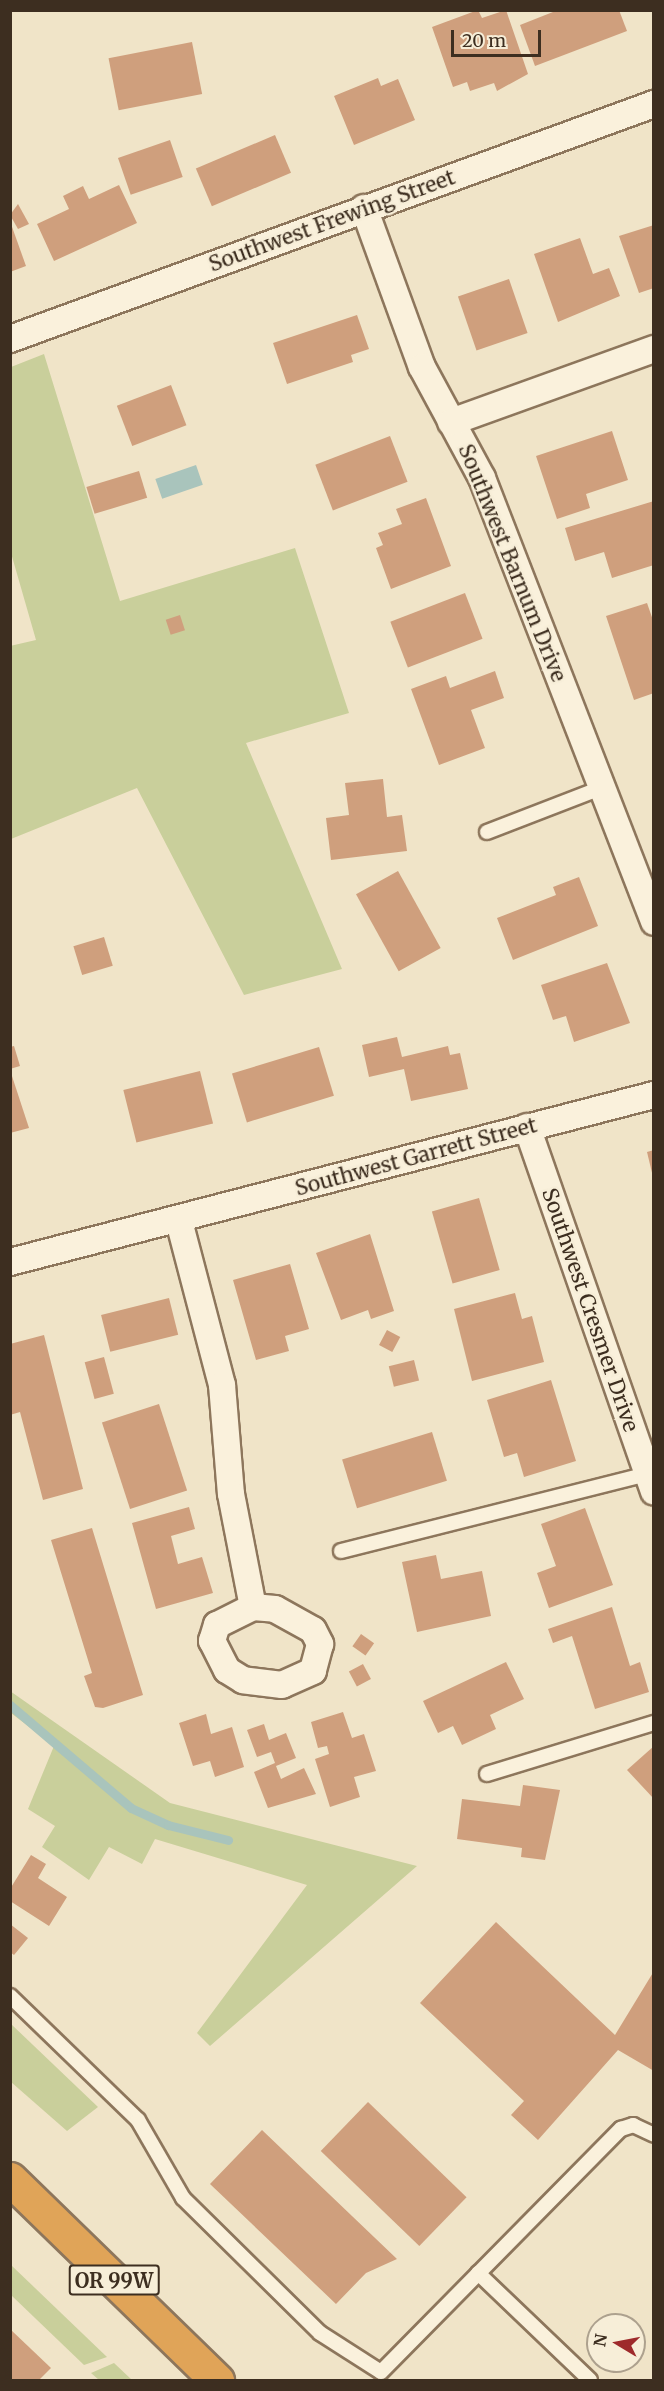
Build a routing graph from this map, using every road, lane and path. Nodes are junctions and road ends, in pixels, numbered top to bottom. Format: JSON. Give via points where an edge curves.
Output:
{"nodes":[{"id":1,"x":654,"y":104,"type":"edge"},
{"id":2,"x":364,"y":208,"type":"junction"},
{"id":3,"x":10,"y":339,"type":"edge"},
{"id":4,"x":654,"y":349,"type":"edge"},
{"id":5,"x":451,"y":422,"type":"junction"},
{"id":6,"x":601,"y":788,"type":"junction"},
{"id":7,"x":487,"y":832,"type":"dead end"},
{"id":8,"x":654,"y":922,"type":"edge"},
{"id":9,"x":654,"y":1095,"type":"edge"},
{"id":10,"x":527,"y":1127,"type":"junction"},
{"id":11,"x":179,"y":1221,"type":"junction"},
{"id":12,"x":10,"y":1262,"type":"edge"},
{"id":13,"x":650,"y":1483,"type":"edge"},
{"id":14,"x":341,"y":1551,"type":"dead end"},
{"id":15,"x":252,"y":1607,"type":"dead end"},
{"id":16,"x":654,"y":1723,"type":"edge"},
{"id":17,"x":487,"y":1774,"type":"dead end"},
{"id":18,"x":10,"y":1995,"type":"edge"},
{"id":19,"x":654,"y":2135,"type":"edge"},
{"id":20,"x":10,"y":2179,"type":"edge"},
{"id":21,"x":478,"y":2273,"type":"junction"},
{"id":22,"x":217,"y":2380,"type":"edge"},
{"id":23,"x":590,"y":2380,"type":"edge"}],
"edges":[{"from":1,"to":2,"type":"street","name":"Southwest Frewing Street"},
{"from":2,"to":3,"type":"street","name":"Southwest Frewing Street"},
{"from":2,"to":5,"type":"street","name":"Southwest Barnum Drive","via":[[422,367]]},
{"from":4,"to":5,"type":"street"},
{"from":5,"to":6,"type":"street","name":"Southwest Barnum Drive","via":[[482,478]]},
{"from":6,"to":7,"type":"lane"},
{"from":6,"to":8,"type":"street","name":"Southwest Barnum Drive"},
{"from":9,"to":10,"type":"street","name":"Southwest Garrett Street"},
{"from":10,"to":11,"type":"street","name":"Southwest Garrett Street"},
{"from":10,"to":13,"type":"street","name":"Southwest Cresmer Drive"},
{"from":11,"to":12,"type":"street","name":"Southwest Garrett Street"},
{"from":11,"to":15,"type":"street","via":[[222,1385],[231,1494]]},
{"from":13,"to":14,"type":"lane"},
{"from":16,"to":17,"type":"lane"},
{"from":18,"to":21,"type":"lane","via":[[138,2120],[183,2198],[320,2333],[381,2372]]},
{"from":19,"to":21,"type":"lane","via":[[633,2125],[621,2129]]},
{"from":20,"to":22,"type":"highway","number":"OR 99W"},
{"from":21,"to":23,"type":"lane"}]}
